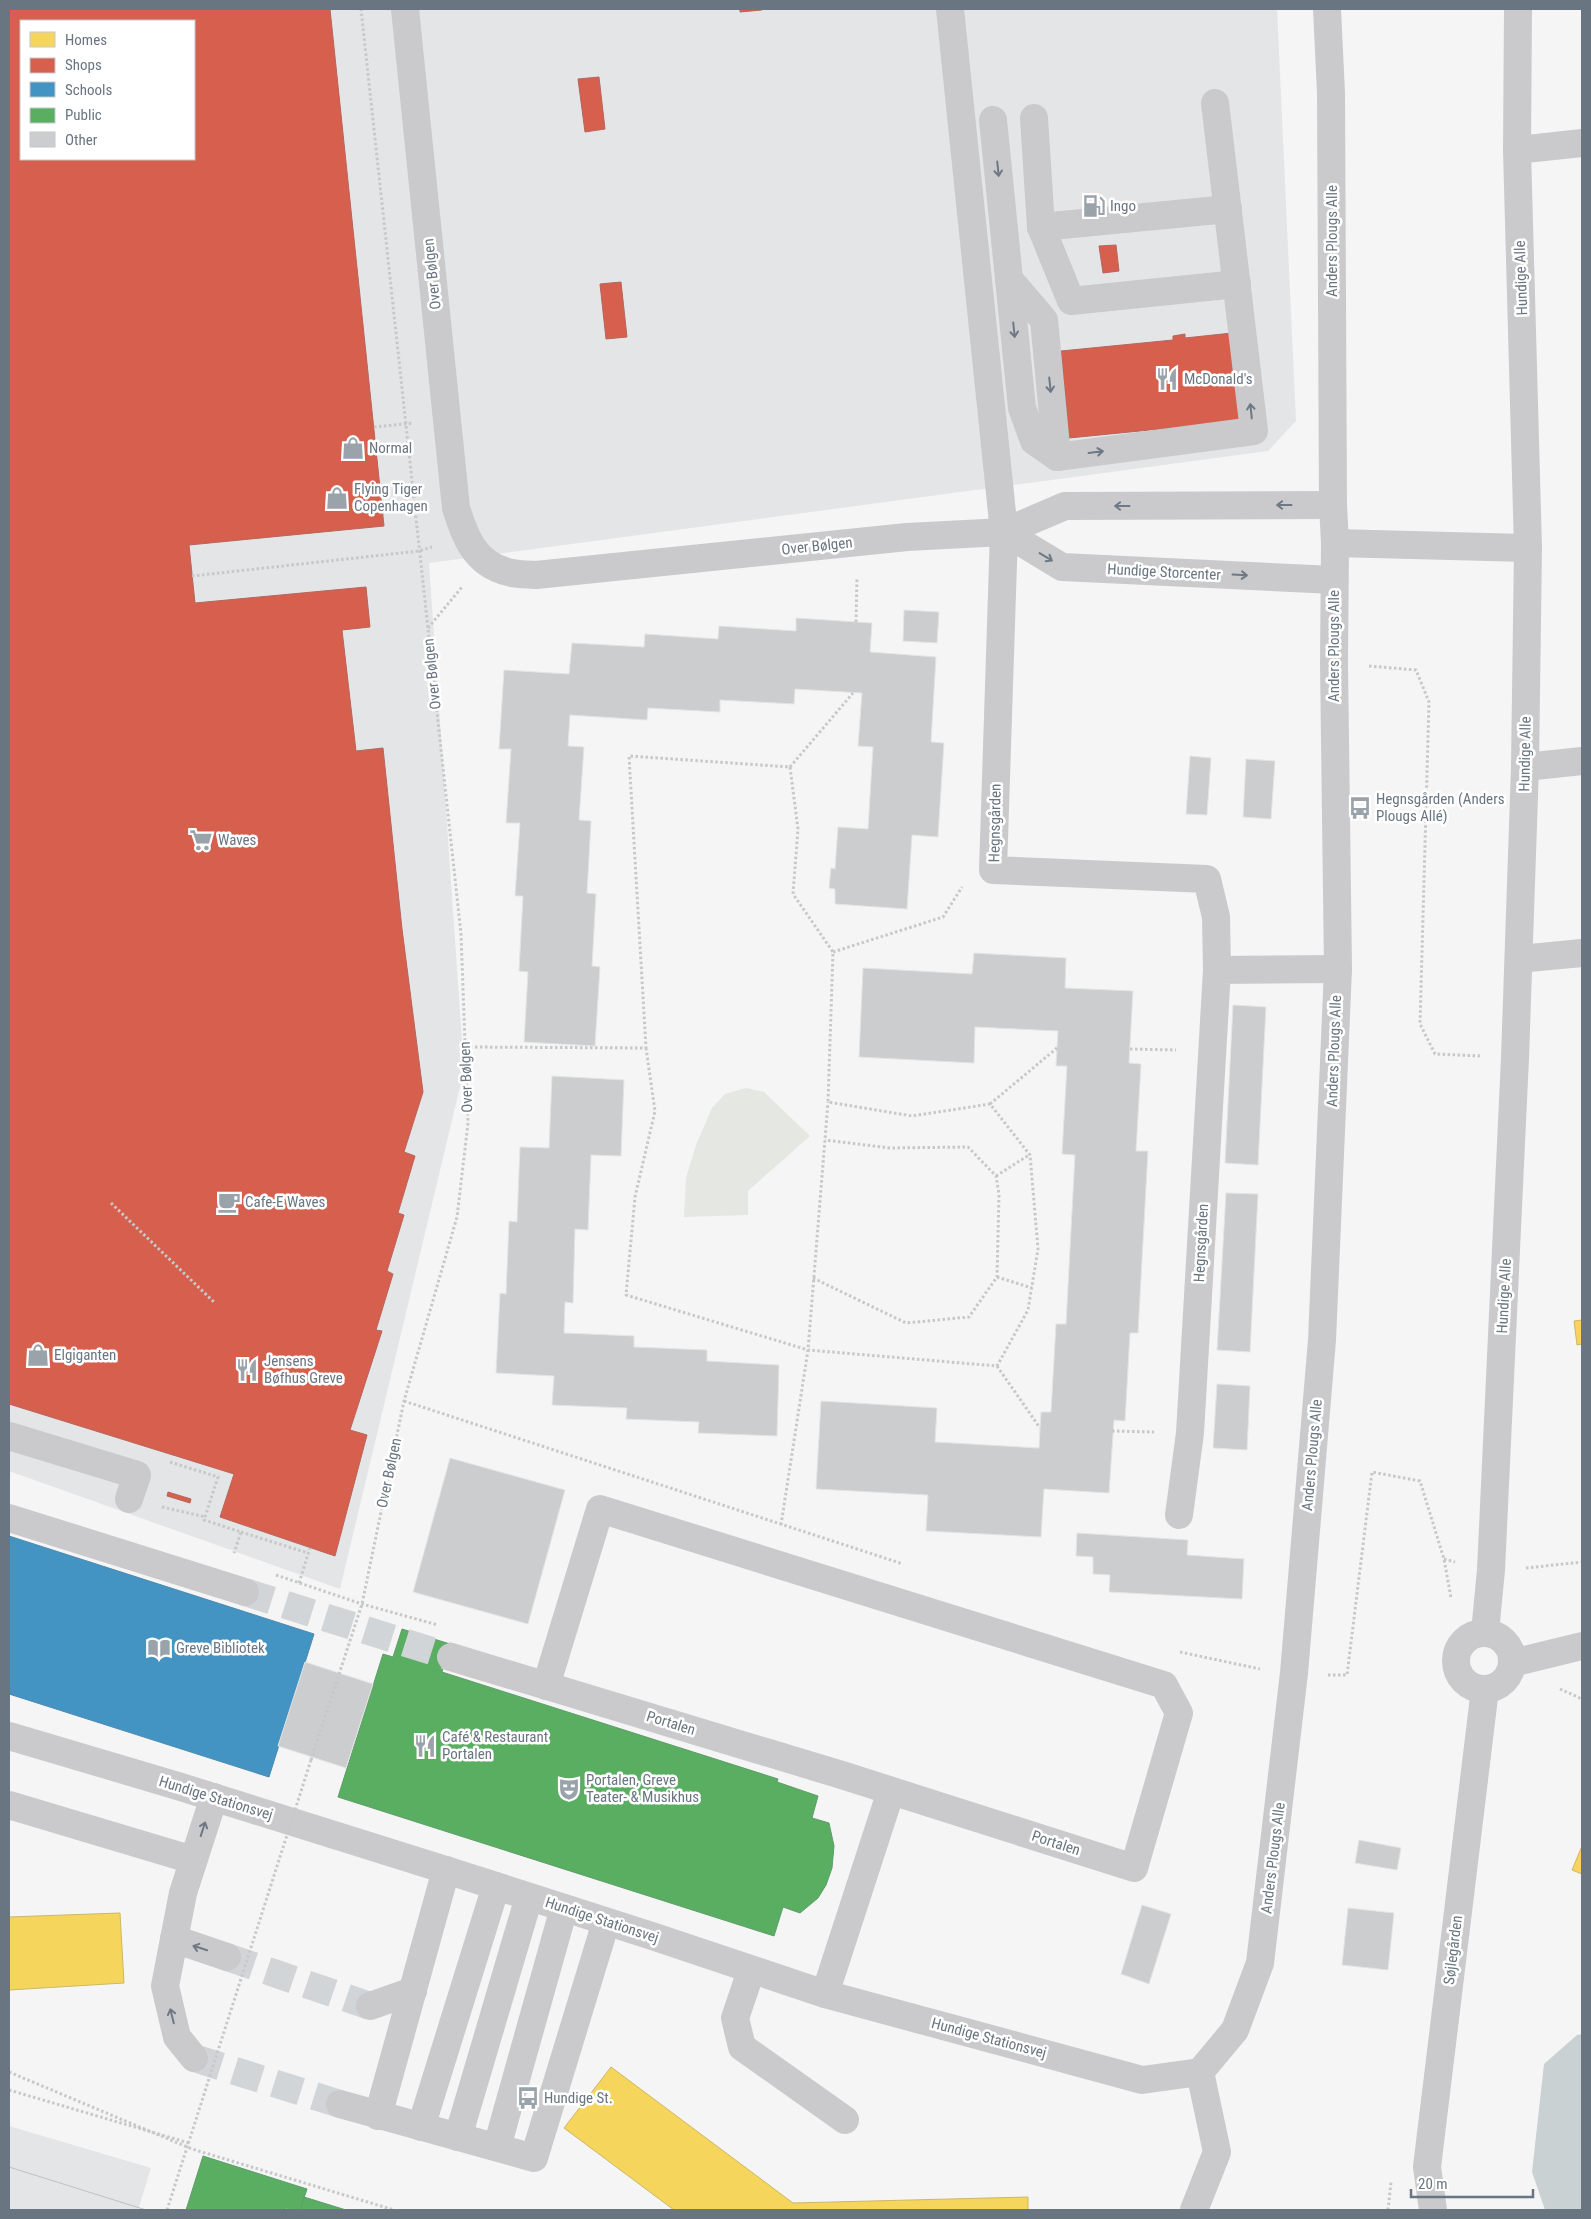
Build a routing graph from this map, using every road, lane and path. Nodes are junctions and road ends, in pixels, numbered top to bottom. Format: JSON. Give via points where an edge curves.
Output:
{"nodes":[{"id":1,"x":361,"y":9,"type":"edge"},
{"id":2,"x":405,"y":9,"type":"edge"},
{"id":3,"x":950,"y":9,"type":"edge"},
{"id":4,"x":1327,"y":9,"type":"edge"},
{"id":5,"x":1518,"y":9,"type":"edge"},
{"id":6,"x":1215,"y":103,"type":"dead end"},
{"id":7,"x":1034,"y":118,"type":"dead end"},
{"id":8,"x":993,"y":120,"type":"dead end"},
{"id":9,"x":1582,"y":143,"type":"edge"},
{"id":10,"x":1517,"y":150,"type":"junction"},
{"id":11,"x":1228,"y":209,"type":"junction"},
{"id":12,"x":1041,"y":226,"type":"junction"},
{"id":13,"x":1238,"y":294,"type":"junction"},
{"id":14,"x":406,"y":424,"type":"junction"},
{"id":15,"x":374,"y":427,"type":"dead end"},
{"id":16,"x":1333,"y":505,"type":"junction"},
{"id":17,"x":1004,"y":532,"type":"junction"},
{"id":18,"x":857,"y":542,"type":"junction"},
{"id":19,"x":1335,"y":543,"type":"junction"},
{"id":20,"x":1528,"y":548,"type":"junction"},
{"id":21,"x":419,"y":551,"type":"junction"},
{"id":22,"x":484,"y":561,"type":"junction"},
{"id":23,"x":192,"y":576,"type":"dead end"},
{"id":24,"x":1334,"y":580,"type":"junction"},
{"id":25,"x":856,"y":622,"type":"dead end"},
{"id":26,"x":428,"y":629,"type":"junction"},
{"id":27,"x":1334,"y":663,"type":"junction"},
{"id":28,"x":853,"y":693,"type":"dead end"},
{"id":29,"x":1582,"y":761,"type":"edge"},
{"id":30,"x":790,"y":767,"type":"junction"},
{"id":31,"x":1525,"y":767,"type":"junction"},
{"id":32,"x":993,"y":870,"type":"junction"},
{"id":33,"x":832,"y":952,"type":"junction"},
{"id":34,"x":1582,"y":953,"type":"edge"},
{"id":35,"x":1519,"y":960,"type":"junction"},
{"id":36,"x":1338,"y":969,"type":"junction"},
{"id":37,"x":1217,"y":970,"type":"junction"},
{"id":38,"x":465,"y":1047,"type":"junction"},
{"id":39,"x":646,"y":1048,"type":"junction"},
{"id":40,"x":1057,"y":1048,"type":"dead end"},
{"id":41,"x":1130,"y":1049,"type":"dead end"},
{"id":42,"x":1211,"y":1051,"type":"junction"},
{"id":43,"x":1515,"y":1058,"type":"junction"},
{"id":44,"x":828,"y":1102,"type":"junction"},
{"id":45,"x":990,"y":1104,"type":"junction"},
{"id":46,"x":825,"y":1140,"type":"junction"},
{"id":47,"x":1030,"y":1155,"type":"junction"},
{"id":48,"x":996,"y":1176,"type":"junction"},
{"id":49,"x":111,"y":1203,"type":"dead end"},
{"id":50,"x":997,"y":1277,"type":"junction"},
{"id":51,"x":814,"y":1278,"type":"junction"},
{"id":52,"x":1032,"y":1288,"type":"junction"},
{"id":53,"x":215,"y":1304,"type":"dead end"},
{"id":54,"x":808,"y":1350,"type":"junction"},
{"id":55,"x":997,"y":1366,"type":"junction"},
{"id":56,"x":404,"y":1402,"type":"junction"},
{"id":57,"x":1040,"y":1428,"type":"dead end"},
{"id":58,"x":1112,"y":1431,"type":"dead end"},
{"id":59,"x":1190,"y":1433,"type":"junction"},
{"id":60,"x":9,"y":1436,"type":"edge"},
{"id":61,"x":129,"y":1498,"type":"dead end"},
{"id":62,"x":188,"y":1514,"type":"dead end"},
{"id":63,"x":1179,"y":1515,"type":"dead end"},
{"id":64,"x":206,"y":1517,"type":"dead end"},
{"id":65,"x":9,"y":1518,"type":"edge"},
{"id":66,"x":781,"y":1525,"type":"junction"},
{"id":67,"x":241,"y":1532,"type":"dead end"},
{"id":68,"x":310,"y":1548,"type":"dead end"},
{"id":69,"x":308,"y":1553,"type":"junction"},
{"id":70,"x":912,"y":1566,"type":"dead end"},
{"id":71,"x":271,"y":1574,"type":"dead end"},
{"id":72,"x":299,"y":1583,"type":"junction"},
{"id":73,"x":245,"y":1592,"type":"tunnel mouth"},
{"id":74,"x":362,"y":1604,"type":"junction"},
{"id":75,"x":445,"y":1626,"type":"dead end"},
{"id":76,"x":1485,"y":1632,"type":"junction"},
{"id":77,"x":1460,"y":1645,"type":"junction"},
{"id":78,"x":1582,"y":1646,"type":"edge"},
{"id":79,"x":1174,"y":1650,"type":"dead end"},
{"id":80,"x":451,"y":1657,"type":"tunnel mouth"},
{"id":81,"x":1512,"y":1663,"type":"junction"},
{"id":82,"x":1294,"y":1672,"type":"junction"},
{"id":83,"x":546,"y":1686,"type":"junction"},
{"id":84,"x":1485,"y":1689,"type":"junction"},
{"id":85,"x":9,"y":1736,"type":"edge"},
{"id":86,"x":892,"y":1791,"type":"junction"},
{"id":87,"x":214,"y":1797,"type":"junction"},
{"id":88,"x":9,"y":1805,"type":"edge"},
{"id":89,"x":194,"y":1860,"type":"junction"},
{"id":90,"x":446,"y":1870,"type":"junction"},
{"id":91,"x":496,"y":1886,"type":"junction"},
{"id":92,"x":530,"y":1897,"type":"junction"},
{"id":93,"x":564,"y":1908,"type":"junction"},
{"id":94,"x":606,"y":1922,"type":"junction"},
{"id":95,"x":174,"y":1939,"type":"junction"},
{"id":96,"x":227,"y":1957,"type":"tunnel mouth"},
{"id":97,"x":751,"y":1970,"type":"junction"},
{"id":98,"x":412,"y":1992,"type":"junction"},
{"id":99,"x":825,"y":1994,"type":"junction"},
{"id":100,"x":370,"y":2006,"type":"tunnel mouth"},
{"id":101,"x":194,"y":2058,"type":"tunnel mouth"},
{"id":102,"x":9,"y":2072,"type":"edge"},
{"id":103,"x":1200,"y":2072,"type":"junction"},
{"id":104,"x":9,"y":2090,"type":"edge"},
{"id":105,"x":340,"y":2104,"type":"tunnel mouth"},
{"id":106,"x":378,"y":2116,"type":"junction"},
{"id":107,"x":845,"y":2120,"type":"dead end"},
{"id":108,"x":421,"y":2127,"type":"junction"},
{"id":109,"x":458,"y":2137,"type":"junction"},
{"id":110,"x":189,"y":2143,"type":"junction"},
{"id":111,"x":497,"y":2147,"type":"junction"},
{"id":112,"x":167,"y":2210,"type":"edge"},
{"id":113,"x":394,"y":2210,"type":"edge"},
{"id":114,"x":1194,"y":2210,"type":"edge"},
{"id":115,"x":1432,"y":2210,"type":"edge"}],
"edges":[{"from":1,"to":14,"type":"path"},
{"from":2,"to":22,"type":"street","name":"Over Bølgen","via":[[456,508],[465,536]]},
{"from":3,"to":17,"type":"street","name":"Hegnsgården"},
{"from":4,"to":16,"type":"street","name":"Anders Plougs Alle","via":[[1331,102]]},
{"from":5,"to":10,"type":"street","name":"Hundige Alle"},
{"from":6,"to":11,"type":"street"},
{"from":7,"to":12,"type":"street"},
{"from":8,"to":13,"type":"street","one_way":true,"via":[[1022,408],[1034,441],[1057,457],[1254,431]]},
{"from":9,"to":10,"type":"street"},
{"from":10,"to":20,"type":"street","name":"Hundige Alle"},
{"from":11,"to":12,"type":"street"},
{"from":11,"to":13,"type":"street"},
{"from":12,"to":13,"type":"street","via":[[1072,301]]},
{"from":14,"to":15,"type":"path"},
{"from":14,"to":21,"type":"path"},
{"from":16,"to":17,"type":"street","name":"Over Bølgen","one_way":true,"via":[[1065,506]]},
{"from":16,"to":19,"type":"street","name":"Anders Plougs Alle"},
{"from":17,"to":18,"type":"street","name":"Over Bølgen"},
{"from":17,"to":24,"type":"street","name":"Hundige Storcenter","one_way":true,"via":[[1062,567]]},
{"from":17,"to":32,"type":"street","name":"Hegnsgården"},
{"from":18,"to":22,"type":"street","name":"Over Bølgen","via":[[536,575],[508,572]]},
{"from":18,"to":25,"type":"path"},
{"from":19,"to":20,"type":"street"},
{"from":19,"to":24,"type":"street","name":"Anders Plougs Alle"},
{"from":20,"to":31,"type":"street","name":"Hundige Alle"},
{"from":21,"to":23,"type":"path"},
{"from":21,"to":26,"type":"path"},
{"from":22,"to":26,"type":"path","name":"Over Bølgen"},
{"from":24,"to":27,"type":"street","name":"Anders Plougs Alle"},
{"from":26,"to":38,"type":"path","name":"Over Bølgen","via":[[461,934]]},
{"from":27,"to":36,"type":"street","name":"Anders Plougs Alle"},
{"from":27,"to":43,"type":"path","via":[[1416,670],[1429,702],[1420,1024],[1435,1054]]},
{"from":28,"to":30,"type":"path"},
{"from":29,"to":31,"type":"street"},
{"from":30,"to":33,"type":"path","via":[[798,829],[793,894]]},
{"from":30,"to":39,"type":"path","via":[[628,756]]},
{"from":31,"to":35,"type":"street","name":"Hundige Alle"},
{"from":32,"to":33,"type":"path","via":[[964,884],[943,917]]},
{"from":32,"to":37,"type":"street","name":"Hegnsgården","via":[[1207,879],[1216,917]]},
{"from":33,"to":44,"type":"path"},
{"from":34,"to":35,"type":"street"},
{"from":35,"to":43,"type":"street","name":"Hundige Alle"},
{"from":36,"to":37,"type":"street"},
{"from":36,"to":82,"type":"street","name":"Anders Plougs Alle","via":[[1322,1340]]},
{"from":37,"to":42,"type":"street","name":"Hegnsgården"},
{"from":38,"to":39,"type":"path"},
{"from":38,"to":56,"type":"path","name":"Over Bølgen","via":[[468,1123],[457,1217]]},
{"from":39,"to":54,"type":"path","via":[[655,1111],[634,1197],[626,1295]]},
{"from":40,"to":45,"type":"path"},
{"from":41,"to":42,"type":"path"},
{"from":42,"to":59,"type":"street","name":"Hegnsgården"},
{"from":43,"to":76,"type":"street","name":"Hundige Alle","via":[[1492,1550]]},
{"from":44,"to":45,"type":"path","via":[[912,1116]]},
{"from":44,"to":46,"type":"path"},
{"from":45,"to":47,"type":"path"},
{"from":46,"to":48,"type":"path","via":[[890,1148],[968,1147]]},
{"from":46,"to":51,"type":"path"},
{"from":47,"to":48,"type":"path"},
{"from":47,"to":52,"type":"path","via":[[1038,1249]]},
{"from":48,"to":50,"type":"path"},
{"from":49,"to":53,"type":"path"},
{"from":50,"to":51,"type":"path","via":[[969,1317],[906,1323]]},
{"from":50,"to":52,"type":"path"},
{"from":51,"to":54,"type":"path"},
{"from":52,"to":55,"type":"path","via":[[1028,1310]]},
{"from":54,"to":55,"type":"path"},
{"from":54,"to":66,"type":"path"},
{"from":55,"to":57,"type":"path"},
{"from":56,"to":66,"type":"path"},
{"from":56,"to":74,"type":"path","name":"Over Bølgen"},
{"from":58,"to":59,"type":"path"},
{"from":59,"to":63,"type":"street","name":"Hegnsgården"},
{"from":60,"to":61,"type":"street","via":[[137,1475]]},
{"from":62,"to":64,"type":"path"},
{"from":65,"to":73,"type":"street"},
{"from":66,"to":70,"type":"path"},
{"from":67,"to":69,"type":"path"},
{"from":68,"to":69,"type":"path"},
{"from":69,"to":72,"type":"path"},
{"from":71,"to":72,"type":"path"},
{"from":72,"to":74,"type":"path"},
{"from":74,"to":75,"type":"path"},
{"from":74,"to":110,"type":"path","name":"Over Bølgen","bridge":true},
{"from":76,"to":77,"type":"street","via":[[1471,1635]]},
{"from":76,"to":81,"type":"street","via":[[1502,1639],[1512,1654]]},
{"from":77,"to":82,"type":"path","via":[[1444,1559],[1420,1481],[1372,1472],[1347,1675]]},
{"from":77,"to":84,"type":"street","via":[[1456,1659],[1459,1674],[1470,1685]]},
{"from":78,"to":81,"type":"street"},
{"from":79,"to":82,"type":"path","via":[[1253,1669]]},
{"from":80,"to":83,"type":"street","name":"Portalen"},
{"from":81,"to":84,"type":"street","via":[[1506,1678]]},
{"from":82,"to":103,"type":"street","name":"Anders Plougs Alle","via":[[1260,1963],[1235,2030]]},
{"from":83,"to":86,"type":"street","name":"Portalen"},
{"from":83,"to":86,"type":"street","name":"Portalen","via":[[600,1509],[1164,1685],[1179,1713],[1134,1868]]},
{"from":84,"to":115,"type":"street","name":"Søjlegården","via":[[1427,2167]]},
{"from":85,"to":87,"type":"street","name":"Hundige Stationsvej"},
{"from":86,"to":99,"type":"street"},
{"from":89,"to":87,"type":"street","one_way":true},
{"from":87,"to":90,"type":"street","name":"Hundige Stationsvej"},
{"from":88,"to":89,"type":"street"},
{"from":89,"to":95,"type":"street","via":[[183,1893]]},
{"from":90,"to":91,"type":"street","name":"Hundige Stationsvej"},
{"from":90,"to":98,"type":"street"},
{"from":91,"to":92,"type":"street","name":"Hundige Stationsvej"},
{"from":91,"to":108,"type":"street"},
{"from":92,"to":93,"type":"street","name":"Hundige Stationsvej"},
{"from":92,"to":109,"type":"street"},
{"from":93,"to":94,"type":"street","name":"Hundige Stationsvej"},
{"from":93,"to":111,"type":"street"},
{"from":94,"to":97,"type":"street","name":"Hundige Stationsvej"},
{"from":94,"to":111,"type":"street","via":[[534,2158]]},
{"from":96,"to":95,"type":"street","one_way":true},
{"from":101,"to":95,"type":"street","one_way":true,"via":[[178,2037],[165,1986]]},
{"from":97,"to":99,"type":"street","name":"Hundige Stationsvej"},
{"from":97,"to":107,"type":"street","via":[[736,2018],[742,2047]]},
{"from":98,"to":100,"type":"street"},
{"from":98,"to":106,"type":"street"},
{"from":99,"to":103,"type":"street","name":"Hundige Stationsvej","via":[[1142,2080]]},
{"from":102,"to":113,"type":"path","via":[[192,2149]]},
{"from":103,"to":114,"type":"street","via":[[1217,2152]]},
{"from":104,"to":110,"type":"path","bridge":true},
{"from":105,"to":106,"type":"street"},
{"from":106,"to":108,"type":"street"},
{"from":108,"to":109,"type":"street"},
{"from":109,"to":111,"type":"street"},
{"from":110,"to":112,"type":"path","name":"Over Bølgen","bridge":true}]}
